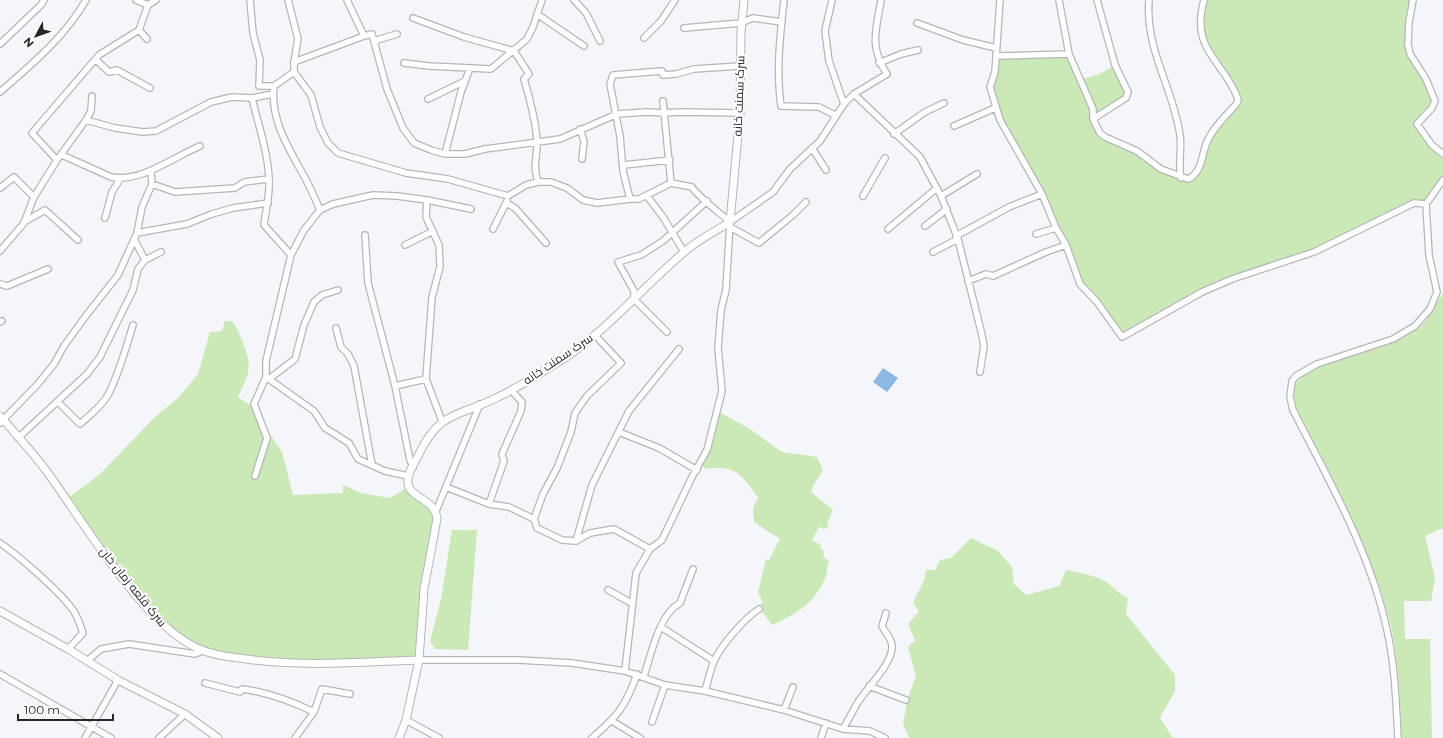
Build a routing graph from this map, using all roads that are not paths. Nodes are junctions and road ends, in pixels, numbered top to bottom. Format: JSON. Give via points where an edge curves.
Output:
{"nodes":[{"id":1,"x":44,"y":0,"type":"edge"},
{"id":2,"x":86,"y":0,"type":"edge"},
{"id":3,"x":136,"y":0,"type":"edge"},
{"id":4,"x":156,"y":0,"type":"edge"},
{"id":5,"x":250,"y":0,"type":"edge"},
{"id":6,"x":288,"y":0,"type":"edge"},
{"id":7,"x":347,"y":0,"type":"edge"},
{"id":8,"x":542,"y":0,"type":"edge"},
{"id":9,"x":574,"y":0,"type":"edge"},
{"id":10,"x":675,"y":0,"type":"edge"},
{"id":11,"x":744,"y":0,"type":"edge"},
{"id":12,"x":784,"y":0,"type":"edge"},
{"id":13,"x":832,"y":0,"type":"edge"},
{"id":14,"x":881,"y":0,"type":"edge"},
{"id":15,"x":1000,"y":0,"type":"edge"},
{"id":16,"x":1059,"y":0,"type":"edge"},
{"id":17,"x":1097,"y":0,"type":"edge"},
{"id":18,"x":1149,"y":0,"type":"edge"},
{"id":19,"x":1204,"y":0,"type":"edge"},
{"id":20,"x":1413,"y":0,"type":"edge"},
{"id":21,"x":147,"y":2,"type":"edge"},
{"id":22,"x":537,"y":14,"type":"junction"},
{"id":23,"x":413,"y":18,"type":"dead end"},
{"id":24,"x":741,"y":22,"type":"junction"},
{"id":25,"x":782,"y":22,"type":"junction"},
{"id":26,"x":917,"y":24,"type":"dead end"},
{"id":27,"x":684,"y":28,"type":"dead end"},
{"id":28,"x":139,"y":30,"type":"junction"},
{"id":29,"x":397,"y":34,"type":"dead end"},
{"id":30,"x":364,"y":36,"type":"junction"},
{"id":31,"x":644,"y":38,"type":"dead end"},
{"id":32,"x":147,"y":39,"type":"dead end"},
{"id":33,"x":374,"y":41,"type":"junction"},
{"id":34,"x":600,"y":41,"type":"dead end"},
{"id":35,"x":0,"y":44,"type":"edge"},
{"id":36,"x":584,"y":46,"type":"dead end"},
{"id":37,"x":996,"y":48,"type":"junction"},
{"id":38,"x":918,"y":50,"type":"dead end"},
{"id":39,"x":514,"y":51,"type":"junction"},
{"id":40,"x":1069,"y":54,"type":"junction"},
{"id":41,"x":996,"y":56,"type":"junction"},
{"id":42,"x":96,"y":60,"type":"junction"},
{"id":43,"x":294,"y":62,"type":"junction"},
{"id":44,"x":404,"y":63,"type":"dead end"},
{"id":45,"x":879,"y":63,"type":"junction"},
{"id":46,"x":740,"y":66,"type":"junction"},
{"id":47,"x":470,"y":68,"type":"junction"},
{"id":48,"x":294,"y":72,"type":"junction"},
{"id":49,"x":465,"y":81,"type":"junction"},
{"id":50,"x":274,"y":86,"type":"junction"},
{"id":51,"x":150,"y":88,"type":"dead end"},
{"id":52,"x":0,"y":92,"type":"edge"},
{"id":53,"x":273,"y":94,"type":"junction"},
{"id":54,"x":854,"y":94,"type":"junction"},
{"id":55,"x":92,"y":96,"type":"dead end"},
{"id":56,"x":252,"y":98,"type":"junction"},
{"id":57,"x":428,"y":99,"type":"dead end"},
{"id":58,"x":663,"y":101,"type":"dead end"},
{"id":59,"x":944,"y":103,"type":"dead end"},
{"id":60,"x":844,"y":104,"type":"junction"},
{"id":61,"x":995,"y":108,"type":"junction"},
{"id":62,"x":664,"y":113,"type":"junction"},
{"id":63,"x":740,"y":113,"type":"junction"},
{"id":64,"x":617,"y":114,"type":"junction"},
{"id":65,"x":835,"y":115,"type":"junction"},
{"id":66,"x":1093,"y":119,"type":"junction"},
{"id":67,"x":86,"y":120,"type":"junction"},
{"id":68,"x":954,"y":126,"type":"dead end"},
{"id":69,"x":580,"y":129,"type":"junction"},
{"id":70,"x":894,"y":134,"type":"junction"},
{"id":71,"x":537,"y":142,"type":"junction"},
{"id":72,"x":200,"y":146,"type":"dead end"},
{"id":73,"x":812,"y":148,"type":"junction"},
{"id":74,"x":445,"y":154,"type":"junction"},
{"id":75,"x":1443,"y":154,"type":"edge"},
{"id":76,"x":62,"y":155,"type":"junction"},
{"id":77,"x":885,"y":158,"type":"dead end"},
{"id":78,"x":582,"y":159,"type":"dead end"},
{"id":79,"x":57,"y":160,"type":"junction"},
{"id":80,"x":670,"y":160,"type":"junction"},
{"id":81,"x":826,"y":170,"type":"dead end"},
{"id":82,"x":623,"y":171,"type":"junction"},
{"id":83,"x":151,"y":172,"type":"junction"},
{"id":84,"x":977,"y":174,"type":"dead end"},
{"id":85,"x":269,"y":178,"type":"junction"},
{"id":86,"x":1182,"y":178,"type":"junction"},
{"id":87,"x":120,"y":179,"type":"junction"},
{"id":88,"x":1443,"y":180,"type":"edge"},
{"id":89,"x":538,"y":182,"type":"junction"},
{"id":90,"x":671,"y":183,"type":"junction"},
{"id":91,"x":152,"y":184,"type":"junction"},
{"id":92,"x":0,"y":188,"type":"edge"},
{"id":93,"x":937,"y":188,"type":"junction"},
{"id":94,"x":1042,"y":194,"type":"junction"},
{"id":95,"x":508,"y":196,"type":"junction"},
{"id":96,"x":647,"y":196,"type":"junction"},
{"id":97,"x":863,"y":196,"type":"dead end"},
{"id":98,"x":941,"y":196,"type":"junction"},
{"id":99,"x":34,"y":197,"type":"junction"},
{"id":100,"x":630,"y":199,"type":"junction"},
{"id":101,"x":427,"y":200,"type":"junction"},
{"id":102,"x":707,"y":201,"type":"junction"},
{"id":103,"x":806,"y":202,"type":"dead end"},
{"id":104,"x":268,"y":203,"type":"junction"},
{"id":105,"x":506,"y":203,"type":"junction"},
{"id":106,"x":1426,"y":204,"type":"junction"},
{"id":107,"x":471,"y":209,"type":"dead end"},
{"id":108,"x":947,"y":209,"type":"junction"},
{"id":109,"x":320,"y":210,"type":"junction"},
{"id":110,"x":105,"y":218,"type":"dead end"},
{"id":111,"x":24,"y":223,"type":"junction"},
{"id":112,"x":730,"y":224,"type":"junction"},
{"id":113,"x":925,"y":226,"type":"dead end"},
{"id":114,"x":1056,"y":228,"type":"junction"},
{"id":115,"x":493,"y":229,"type":"dead end"},
{"id":116,"x":888,"y":229,"type":"dead end"},
{"id":117,"x":433,"y":230,"type":"junction"},
{"id":118,"x":672,"y":233,"type":"junction"},
{"id":119,"x":365,"y":234,"type":"dead end"},
{"id":120,"x":1036,"y":234,"type":"dead end"},
{"id":121,"x":136,"y":236,"type":"junction"},
{"id":122,"x":957,"y":238,"type":"junction"},
{"id":123,"x":78,"y":240,"type":"dead end"},
{"id":124,"x":546,"y":243,"type":"dead end"},
{"id":125,"x":405,"y":245,"type":"dead end"},
{"id":126,"x":1066,"y":245,"type":"junction"},
{"id":127,"x":0,"y":251,"type":"edge"},
{"id":128,"x":161,"y":252,"type":"dead end"},
{"id":129,"x":684,"y":252,"type":"junction"},
{"id":130,"x":933,"y":252,"type":"dead end"},
{"id":131,"x":291,"y":255,"type":"junction"},
{"id":132,"x":145,"y":260,"type":"junction"},
{"id":133,"x":48,"y":269,"type":"dead end"},
{"id":134,"x":968,"y":281,"type":"junction"},
{"id":135,"x":0,"y":284,"type":"edge"},
{"id":136,"x":338,"y":290,"type":"dead end"},
{"id":137,"x":634,"y":299,"type":"junction"},
{"id":138,"x":133,"y":325,"type":"dead end"},
{"id":139,"x":336,"y":328,"type":"dead end"},
{"id":140,"x":667,"y":332,"type":"dead end"},
{"id":141,"x":595,"y":335,"type":"junction"},
{"id":142,"x":679,"y":349,"type":"dead end"},
{"id":143,"x":980,"y":372,"type":"dead end"},
{"id":144,"x":268,"y":378,"type":"junction"},
{"id":145,"x":426,"y":379,"type":"junction"},
{"id":146,"x":394,"y":386,"type":"junction"},
{"id":147,"x":511,"y":390,"type":"junction"},
{"id":148,"x":58,"y":402,"type":"junction"},
{"id":149,"x":480,"y":404,"type":"junction"},
{"id":150,"x":1,"y":420,"type":"edge"},
{"id":151,"x":442,"y":422,"type":"junction"},
{"id":152,"x":619,"y":432,"type":"junction"},
{"id":153,"x":18,"y":438,"type":"junction"},
{"id":154,"x":372,"y":465,"type":"junction"},
{"id":155,"x":413,"y":467,"type":"junction"},
{"id":156,"x":697,"y":470,"type":"junction"},
{"id":157,"x":255,"y":476,"type":"dead end"},
{"id":158,"x":408,"y":476,"type":"junction"},
{"id":159,"x":446,"y":487,"type":"junction"},
{"id":160,"x":489,"y":504,"type":"junction"},
{"id":161,"x":436,"y":511,"type":"junction"},
{"id":162,"x":534,"y":519,"type":"junction"},
{"id":163,"x":576,"y":540,"type":"junction"},
{"id":164,"x":0,"y":543,"type":"edge"},
{"id":165,"x":650,"y":549,"type":"junction"},
{"id":166,"x":693,"y":569,"type":"dead end"},
{"id":167,"x":608,"y":590,"type":"dead end"},
{"id":168,"x":633,"y":604,"type":"junction"},
{"id":169,"x":759,"y":609,"type":"dead end"},
{"id":170,"x":0,"y":611,"type":"edge"},
{"id":171,"x":886,"y":614,"type":"dead end"},
{"id":172,"x":661,"y":628,"type":"junction"},
{"id":173,"x":68,"y":650,"type":"junction"},
{"id":174,"x":202,"y":650,"type":"junction"},
{"id":175,"x":419,"y":660,"type":"junction"},
{"id":176,"x":87,"y":661,"type":"junction"},
{"id":177,"x":714,"y":661,"type":"junction"},
{"id":178,"x":625,"y":671,"type":"junction"},
{"id":179,"x":0,"y":674,"type":"edge"},
{"id":180,"x":637,"y":674,"type":"junction"},
{"id":181,"x":644,"y":676,"type":"junction"},
{"id":182,"x":118,"y":680,"type":"junction"},
{"id":183,"x":205,"y":682,"type":"dead end"},
{"id":184,"x":665,"y":685,"type":"junction"},
{"id":185,"x":869,"y":686,"type":"junction"},
{"id":186,"x":793,"y":687,"type":"dead end"},
{"id":187,"x":705,"y":691,"type":"junction"},
{"id":188,"x":350,"y":694,"type":"dead end"},
{"id":189,"x":906,"y":700,"type":"dead end"},
{"id":190,"x":784,"y":710,"type":"junction"},
{"id":191,"x":314,"y":712,"type":"junction"},
{"id":192,"x":185,"y":714,"type":"junction"},
{"id":193,"x":406,"y":720,"type":"junction"},
{"id":194,"x":612,"y":721,"type":"junction"},
{"id":195,"x":652,"y":722,"type":"dead end"},
{"id":196,"x":826,"y":723,"type":"junction"},
{"id":197,"x":91,"y":726,"type":"junction"},
{"id":198,"x":843,"y":729,"type":"junction"},
{"id":199,"x":85,"y":738,"type":"edge"},
{"id":200,"x":111,"y":738,"type":"edge"},
{"id":201,"x":159,"y":738,"type":"edge"},
{"id":202,"x":218,"y":738,"type":"edge"},
{"id":203,"x":295,"y":738,"type":"edge"},
{"id":204,"x":399,"y":738,"type":"edge"},
{"id":205,"x":439,"y":738,"type":"edge"},
{"id":206,"x":592,"y":738,"type":"edge"},
{"id":207,"x":640,"y":738,"type":"edge"},
{"id":208,"x":821,"y":738,"type":"edge"},
{"id":209,"x":885,"y":738,"type":"edge"},
{"id":210,"x":1398,"y":738,"type":"edge"}],
"edges":[{"from":1,"to":35,"type":"street"},
{"from":2,"to":52,"type":"street","via":[[46,53]]},
{"from":3,"to":21,"type":"street"},
{"from":4,"to":21,"type":"street"},
{"from":5,"to":50,"type":"street","via":[[260,60],[259,86]]},
{"from":6,"to":43,"type":"street","via":[[298,39]]},
{"from":7,"to":30,"type":"street"},
{"from":8,"to":22,"type":"street"},
{"from":9,"to":34,"type":"street","via":[[586,13]]},
{"from":10,"to":31,"type":"street","via":[[661,21]]},
{"from":11,"to":24,"type":"street","name":"سرک سمنت خانه"},
{"from":12,"to":25,"type":"street"},
{"from":13,"to":60,"type":"street","via":[[825,32],[829,61]]},
{"from":14,"to":45,"type":"street","via":[[874,43]]},
{"from":15,"to":37,"type":"street"},
{"from":16,"to":40,"type":"street"},
{"from":17,"to":66,"type":"street","via":[[1116,65],[1128,92],[1126,98]]},
{"from":18,"to":86,"type":"street","via":[[1147,19],[1156,59],[1173,104],[1180,136]]},
{"from":19,"to":86,"type":"street","via":[[1200,23],[1202,34],[1208,50],[1238,98],[1237,103],[1214,129],[1206,143],[1204,156],[1195,175],[1188,179]]},
{"from":20,"to":75,"type":"street","via":[[1409,22],[1410,54],[1426,79],[1435,101],[1417,124],[1432,145]]},
{"from":21,"to":28,"type":"street"},
{"from":22,"to":36,"type":"street"},
{"from":22,"to":39,"type":"street","via":[[527,39]]},
{"from":23,"to":39,"type":"street","via":[[464,38]]},
{"from":24,"to":25,"type":"street","via":[[754,18]]},
{"from":24,"to":27,"type":"street"},
{"from":24,"to":46,"type":"street","name":"سرک سمنت خانه"},
{"from":25,"to":65,"type":"street","via":[[778,89],[781,106],[819,107]]},
{"from":26,"to":37,"type":"street"},
{"from":28,"to":32,"type":"street"},
{"from":28,"to":42,"type":"street"},
{"from":29,"to":33,"type":"street"},
{"from":30,"to":33,"type":"street","via":[[372,34]]},
{"from":30,"to":43,"type":"street"},
{"from":33,"to":74,"type":"street","via":[[395,111],[403,128],[414,143]]},
{"from":37,"to":41,"type":"street"},
{"from":38,"to":45,"type":"street"},
{"from":39,"to":47,"type":"street","via":[[491,69]]},
{"from":39,"to":71,"type":"street","via":[[529,74],[524,79],[535,118]]},
{"from":40,"to":41,"type":"street"},
{"from":40,"to":66,"type":"street","via":[[1093,109]]},
{"from":41,"to":61,"type":"street","via":[[990,87]]},
{"from":42,"to":51,"type":"street","via":[[109,72],[116,70]]},
{"from":42,"to":79,"type":"street","via":[[32,133]]},
{"from":43,"to":48,"type":"street"},
{"from":44,"to":47,"type":"street"},
{"from":45,"to":54,"type":"street","via":[[887,74]]},
{"from":46,"to":63,"type":"street","name":"سرک سمنت خانه"},
{"from":46,"to":64,"type":"street","via":[[694,69],[676,74],[650,71],[613,75],[610,84]]},
{"from":47,"to":49,"type":"street"},
{"from":48,"to":50,"type":"street"},
{"from":48,"to":95,"type":"street","via":[[311,95],[320,127],[328,143],[338,153],[406,173],[448,179]]},
{"from":49,"to":57,"type":"street"},
{"from":49,"to":74,"type":"street"},
{"from":50,"to":53,"type":"street"},
{"from":53,"to":56,"type":"street"},
{"from":53,"to":109,"type":"street","via":[[276,116],[288,150]]},
{"from":54,"to":60,"type":"street"},
{"from":54,"to":70,"type":"street"},
{"from":55,"to":67,"type":"street","via":[[91,111]]},
{"from":56,"to":67,"type":"street","via":[[232,97],[211,102],[156,131],[115,128]]},
{"from":56,"to":85,"type":"street"},
{"from":58,"to":62,"type":"street"},
{"from":59,"to":70,"type":"street","via":[[925,112]]},
{"from":60,"to":65,"type":"street"},
{"from":61,"to":68,"type":"street"},
{"from":61,"to":94,"type":"street"},
{"from":62,"to":63,"type":"street"},
{"from":62,"to":64,"type":"street"},
{"from":62,"to":80,"type":"street"},
{"from":63,"to":112,"type":"street","name":"سرک سمنت خانه"},
{"from":64,"to":69,"type":"street"},
{"from":64,"to":82,"type":"street"},
{"from":65,"to":73,"type":"street","via":[[820,142]]},
{"from":66,"to":86,"type":"street","via":[[1105,137],[1137,151],[1160,169]]},
{"from":67,"to":76,"type":"street"},
{"from":69,"to":71,"type":"street","via":[[560,139]]},
{"from":69,"to":78,"type":"street","via":[[584,141]]},
{"from":70,"to":93,"type":"street","via":[[920,157]]},
{"from":71,"to":74,"type":"street","via":[[465,154]]},
{"from":71,"to":89,"type":"street","via":[[534,170]]},
{"from":72,"to":83,"type":"street"},
{"from":73,"to":81,"type":"street"},
{"from":73,"to":112,"type":"street","via":[[790,169],[773,192]]},
{"from":76,"to":79,"type":"street"},
{"from":76,"to":87,"type":"street"},
{"from":77,"to":97,"type":"street"},
{"from":79,"to":99,"type":"street"},
{"from":80,"to":82,"type":"street","via":[[624,165]]},
{"from":80,"to":90,"type":"street"},
{"from":82,"to":100,"type":"street"},
{"from":83,"to":87,"type":"street"},
{"from":83,"to":91,"type":"street"},
{"from":84,"to":98,"type":"street"},
{"from":85,"to":91,"type":"street","via":[[244,182],[235,188],[175,192]]},
{"from":85,"to":104,"type":"street"},
{"from":87,"to":110,"type":"street","via":[[112,192]]},
{"from":88,"to":106,"type":"street"},
{"from":89,"to":95,"type":"street","via":[[526,185]]},
{"from":89,"to":100,"type":"street","via":[[551,182],[567,188],[583,200],[597,204]]},
{"from":90,"to":96,"type":"street"},
{"from":90,"to":102,"type":"street","via":[[692,187],[696,194]]},
{"from":91,"to":121,"type":"street","via":[[142,207]]},
{"from":92,"to":99,"type":"street","via":[[14,177]]},
{"from":93,"to":98,"type":"street"},
{"from":93,"to":116,"type":"street"},
{"from":94,"to":114,"type":"street"},
{"from":94,"to":122,"type":"street","via":[[1009,207]]},
{"from":95,"to":105,"type":"street"},
{"from":96,"to":100,"type":"street"},
{"from":96,"to":118,"type":"street"},
{"from":98,"to":108,"type":"street"},
{"from":99,"to":111,"type":"street"},
{"from":101,"to":107,"type":"street"},
{"from":101,"to":109,"type":"street","via":[[373,195],[333,204]]},
{"from":101,"to":117,"type":"street","via":[[426,217]]},
{"from":102,"to":112,"type":"street"},
{"from":102,"to":118,"type":"street"},
{"from":103,"to":112,"type":"street","via":[[759,243]]},
{"from":104,"to":121,"type":"street","via":[[233,208],[187,224]]},
{"from":104,"to":131,"type":"street","via":[[264,225]]},
{"from":105,"to":115,"type":"street"},
{"from":105,"to":124,"type":"street","via":[[514,208]]},
{"from":106,"to":126,"type":"street","via":[[1414,203],[1314,252],[1214,287],[1122,337],[1098,302],[1080,284]]},
{"from":106,"to":210,"type":"street","via":[[1430,255],[1437,292],[1430,309],[1415,326],[1393,339],[1326,360],[1306,370],[1292,381],[1290,397],[1293,410],[1360,544],[1375,586],[1390,646]]},
{"from":108,"to":113,"type":"street"},
{"from":108,"to":122,"type":"street"},
{"from":109,"to":131,"type":"street","via":[[304,230]]},
{"from":111,"to":123,"type":"street","via":[[44,210]]},
{"from":111,"to":127,"type":"street"},
{"from":112,"to":129,"type":"street","name":"سرک سمنت خانه"},
{"from":112,"to":156,"type":"street","via":[[726,290],[721,310],[718,348],[722,391],[707,450]]},
{"from":114,"to":120,"type":"street"},
{"from":114,"to":126,"type":"street"},
{"from":117,"to":125,"type":"street"},
{"from":117,"to":145,"type":"street","via":[[439,245],[440,267],[432,297]]},
{"from":118,"to":129,"type":"street"},
{"from":118,"to":137,"type":"street","via":[[641,255],[618,262],[634,291]]},
{"from":119,"to":146,"type":"street","via":[[368,283]]},
{"from":121,"to":132,"type":"street"},
{"from":121,"to":150,"type":"street","via":[[118,275],[76,328],[54,364]]},
{"from":122,"to":130,"type":"street"},
{"from":122,"to":134,"type":"street"},
{"from":126,"to":134,"type":"street","via":[[993,276],[986,274]]},
{"from":128,"to":132,"type":"street"},
{"from":129,"to":137,"type":"street","name":"سرک سمنت خانه"},
{"from":131,"to":144,"type":"street","via":[[266,361]]},
{"from":132,"to":148,"type":"street","via":[[138,269],[133,290],[100,357],[87,374]]},
{"from":133,"to":135,"type":"street","via":[[7,286]]},
{"from":134,"to":143,"type":"street","via":[[984,346]]},
{"from":136,"to":144,"type":"street","via":[[317,297],[308,312],[295,359]]},
{"from":137,"to":140,"type":"street"},
{"from":137,"to":141,"type":"street","name":"سرک سمنت خانه"},
{"from":138,"to":148,"type":"street","via":[[112,386],[96,411],[80,424]]},
{"from":139,"to":154,"type":"street","via":[[341,347],[354,366]]},
{"from":141,"to":147,"type":"street","name":"سرک سمنت خانه","via":[[558,362]]},
{"from":141,"to":162,"type":"street","via":[[621,363],[587,396],[575,413],[571,432]]},
{"from":142,"to":152,"type":"street","via":[[630,411]]},
{"from":144,"to":154,"type":"street","via":[[314,411],[325,428],[349,443],[358,459]]},
{"from":144,"to":157,"type":"street","via":[[254,404],[267,438]]},
{"from":145,"to":146,"type":"street"},
{"from":145,"to":151,"type":"street"},
{"from":146,"to":155,"type":"street"},
{"from":147,"to":149,"type":"street","name":"سرک سمنت خانه"},
{"from":147,"to":160,"type":"street","via":[[522,402],[521,411],[502,454],[504,461]]},
{"from":148,"to":153,"type":"street"},
{"from":149,"to":151,"type":"street","name":"سرک سمنت خانه"},
{"from":149,"to":159,"type":"street"},
{"from":150,"to":153,"type":"street","name":"سرک قلعه زمان خان"},
{"from":151,"to":155,"type":"street","name":"سرک سمنت خانه","via":[[435,427],[424,444]]},
{"from":152,"to":156,"type":"street","via":[[659,448]]},
{"from":152,"to":163,"type":"street","via":[[592,485]]},
{"from":153,"to":174,"type":"street","name":"سرک قلعه زمان خان","via":[[44,468],[123,578],[158,620],[187,644]]},
{"from":154,"to":158,"type":"street"},
{"from":155,"to":158,"type":"street","name":"سرک سمنت خانه"},
{"from":156,"to":165,"type":"street","via":[[662,540]]},
{"from":158,"to":161,"type":"street","via":[[410,490],[432,505]]},
{"from":159,"to":160,"type":"street"},
{"from":159,"to":161,"type":"street"},
{"from":160,"to":162,"type":"street","via":[[509,507]]},
{"from":161,"to":175,"type":"street","via":[[437,519],[424,589]]},
{"from":162,"to":163,"type":"street","via":[[537,528],[562,540]]},
{"from":163,"to":165,"type":"street","via":[[590,533],[614,529]]},
{"from":164,"to":173,"type":"street","via":[[51,587],[75,613],[83,633]]},
{"from":165,"to":168,"type":"street","via":[[636,573]]},
{"from":166,"to":172,"type":"street","via":[[680,603],[666,616]]},
{"from":167,"to":168,"type":"street"},
{"from":168,"to":178,"type":"street"},
{"from":169,"to":177,"type":"street","via":[[740,626]]},
{"from":170,"to":173,"type":"street"},
{"from":171,"to":185,"type":"street","via":[[882,626],[892,646],[891,653],[883,669]]},
{"from":172,"to":177,"type":"street"},
{"from":172,"to":181,"type":"street"},
{"from":173,"to":176,"type":"street"},
{"from":174,"to":175,"type":"street","name":"سرک قلعه زمان خان","via":[[222,656],[297,664]]},
{"from":174,"to":176,"type":"street","via":[[195,654],[129,644],[101,649]]},
{"from":175,"to":178,"type":"street","via":[[519,660],[572,663]]},
{"from":175,"to":193,"type":"street"},
{"from":176,"to":182,"type":"street"},
{"from":177,"to":187,"type":"street"},
{"from":178,"to":180,"type":"street"},
{"from":179,"to":197,"type":"street"},
{"from":180,"to":181,"type":"street"},
{"from":180,"to":194,"type":"street","via":[[626,703]]},
{"from":181,"to":184,"type":"street"},
{"from":182,"to":192,"type":"street"},
{"from":182,"to":197,"type":"street"},
{"from":183,"to":191,"type":"street","via":[[240,692],[242,689],[259,691],[294,702]]},
{"from":184,"to":187,"type":"street"},
{"from":184,"to":195,"type":"street"},
{"from":185,"to":189,"type":"street"},
{"from":185,"to":198,"type":"street"},
{"from":186,"to":190,"type":"street"},
{"from":187,"to":190,"type":"street"},
{"from":188,"to":191,"type":"street","via":[[322,689]]},
{"from":190,"to":196,"type":"street"},
{"from":191,"to":203,"type":"street"},
{"from":192,"to":201,"type":"street"},
{"from":192,"to":202,"type":"street"},
{"from":193,"to":204,"type":"street"},
{"from":193,"to":205,"type":"street"},
{"from":194,"to":206,"type":"street"},
{"from":194,"to":207,"type":"street"},
{"from":196,"to":198,"type":"street"},
{"from":196,"to":208,"type":"street"},
{"from":197,"to":199,"type":"street"},
{"from":197,"to":200,"type":"street"},
{"from":198,"to":209,"type":"street","via":[[870,731]]}]}
